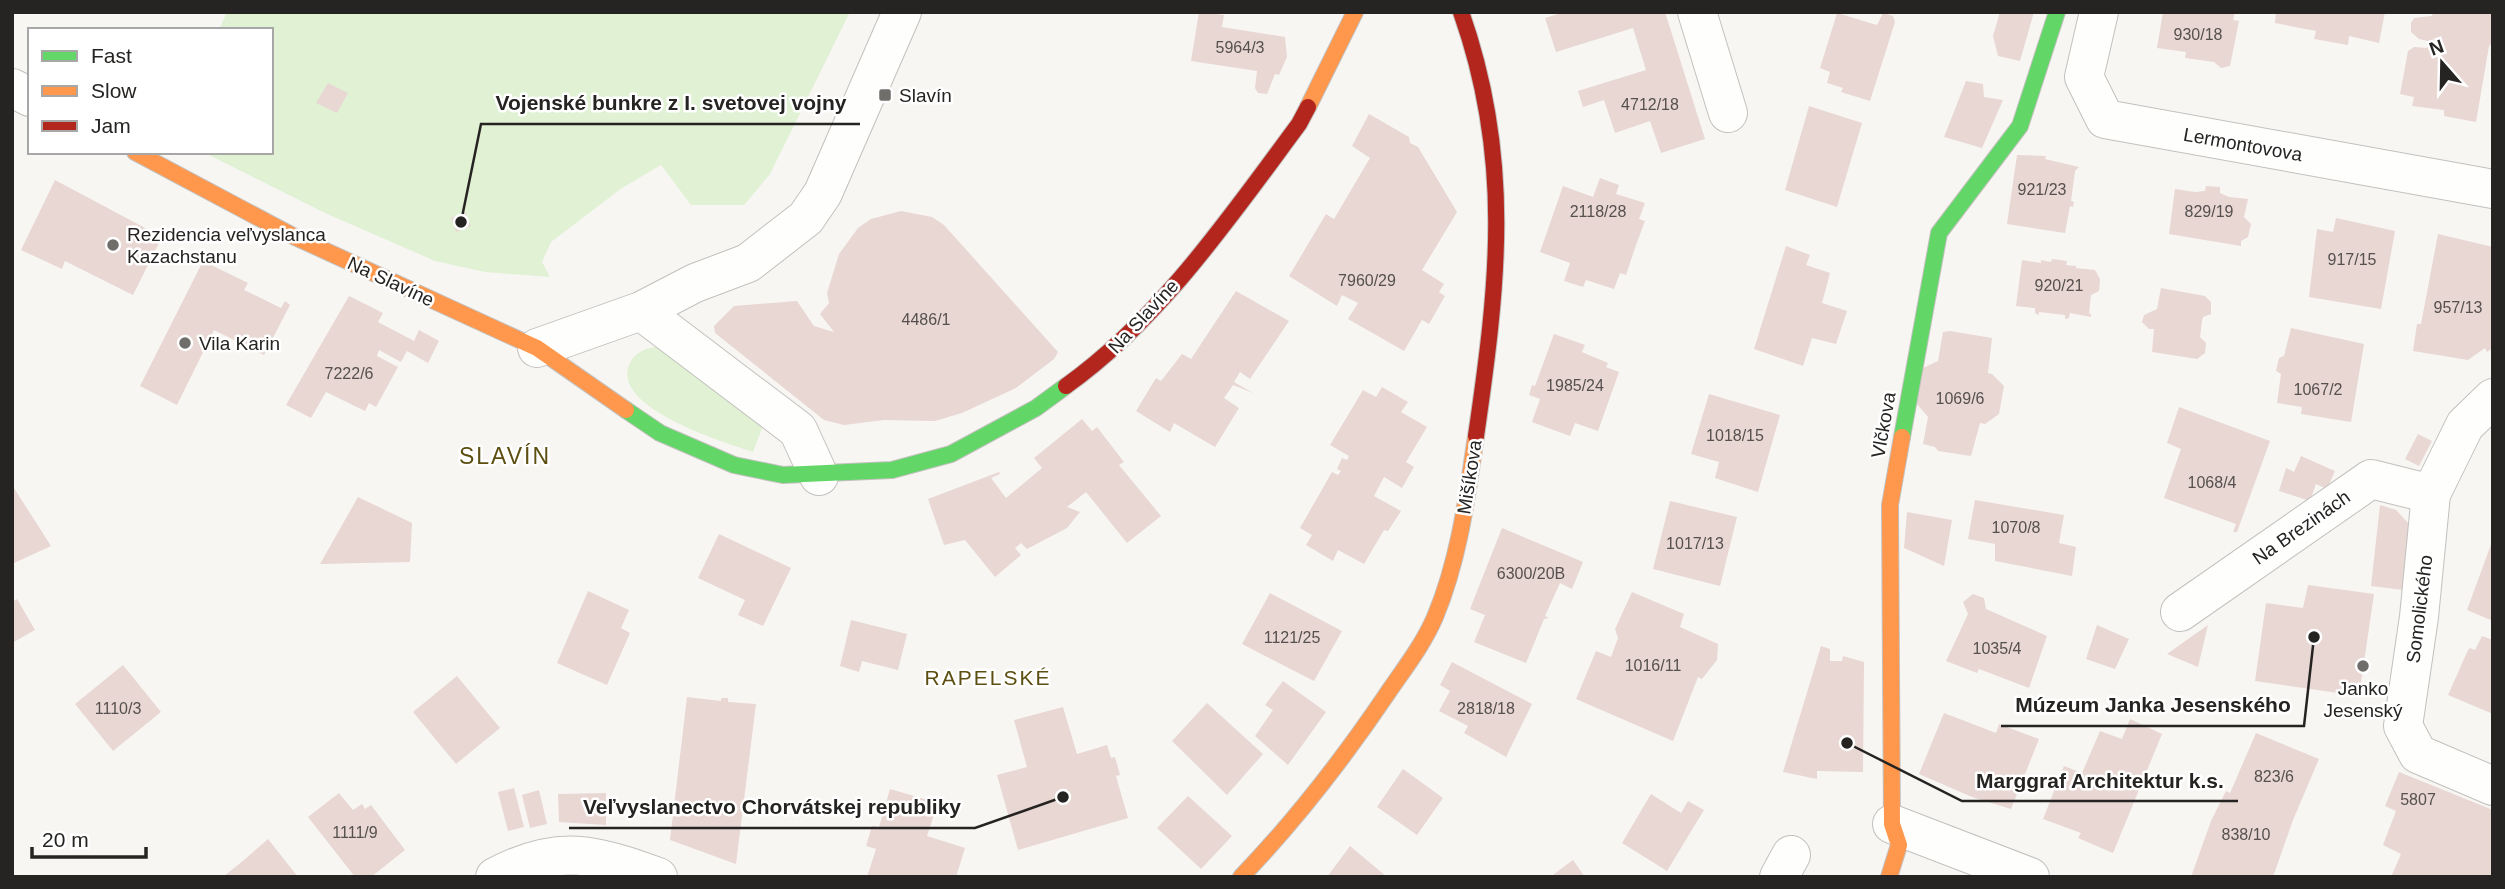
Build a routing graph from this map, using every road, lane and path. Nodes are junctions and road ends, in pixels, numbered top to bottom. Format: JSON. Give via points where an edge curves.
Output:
{"nodes":[{"id":1,"x":902,"y":12,"type":"edge"},
{"id":2,"x":1355,"y":12,"type":"edge"},
{"id":3,"x":1461,"y":12,"type":"edge"},
{"id":4,"x":1698,"y":12,"type":"edge"},
{"id":5,"x":2057,"y":12,"type":"edge"},
{"id":6,"x":2099,"y":12,"type":"edge"},
{"id":7,"x":12,"y":88,"type":"edge"},
{"id":8,"x":28,"y":96,"type":"edge"},
{"id":9,"x":1728,"y":113,"type":"dead end"},
{"id":10,"x":139,"y":154,"type":"edge"},
{"id":11,"x":2493,"y":189,"type":"edge"},
{"id":12,"x":640,"y":311,"type":"junction"},
{"id":13,"x":537,"y":348,"type":"junction"},
{"id":14,"x":2493,"y":398,"type":"edge"},
{"id":15,"x":819,"y":476,"type":"junction"},
{"id":16,"x":2431,"y":494,"type":"junction"},
{"id":17,"x":2180,"y":612,"type":"dead end"},
{"id":18,"x":2493,"y":786,"type":"edge"},
{"id":19,"x":1892,"y":824,"type":"junction"},
{"id":20,"x":495,"y":877,"type":"edge"},
{"id":21,"x":658,"y":877,"type":"edge"},
{"id":22,"x":1241,"y":877,"type":"edge"},
{"id":23,"x":1889,"y":877,"type":"edge"},
{"id":24,"x":2030,"y":877,"type":"edge"}],
"edges":[{"from":1,"to":12,"type":"street","via":[[823,193],[806,218],[748,263]]},
{"from":2,"to":15,"type":"street","name":"Na Slavíne","via":[[1299,124],[1224,225],[1146,317],[1097,364],[1036,408],[951,454],[892,470]]},
{"from":3,"to":22,"type":"street","name":"Mišíkova","via":[[1483,80],[1497,214],[1483,384],[1457,545],[1436,615],[1411,659],[1340,764]]},
{"from":4,"to":9,"type":"street"},
{"from":5,"to":19,"type":"street","name":"Vlčkova","via":[[2020,126],[1939,233],[1890,505]]},
{"from":6,"to":11,"type":"street","name":"Lermontovova","via":[[2084,77],[2105,120]]},
{"from":7,"to":8,"type":"street"},
{"from":10,"to":13,"type":"street","name":"Na Slavíne","via":[[293,236]]},
{"from":12,"to":13,"type":"street"},
{"from":12,"to":15,"type":"street","via":[[799,430]]},
{"from":13,"to":15,"type":"street","name":"Na Slavíne","via":[[660,433],[696,451],[757,471]]},
{"from":14,"to":16,"type":"street","name":"Somolického","via":[[2465,425]]},
{"from":16,"to":17,"type":"street","name":"Na Brezinách","via":[[2371,479]]},
{"from":16,"to":18,"type":"street","name":"Somolického","via":[[2420,617],[2403,726],[2418,754]]},
{"from":19,"to":23,"type":"street","name":"Vlčkova","via":[[1899,845]]},
{"from":19,"to":24,"type":"street"},
{"from":20,"to":21,"type":"street","via":[[524,864],[582,854]]}]}
